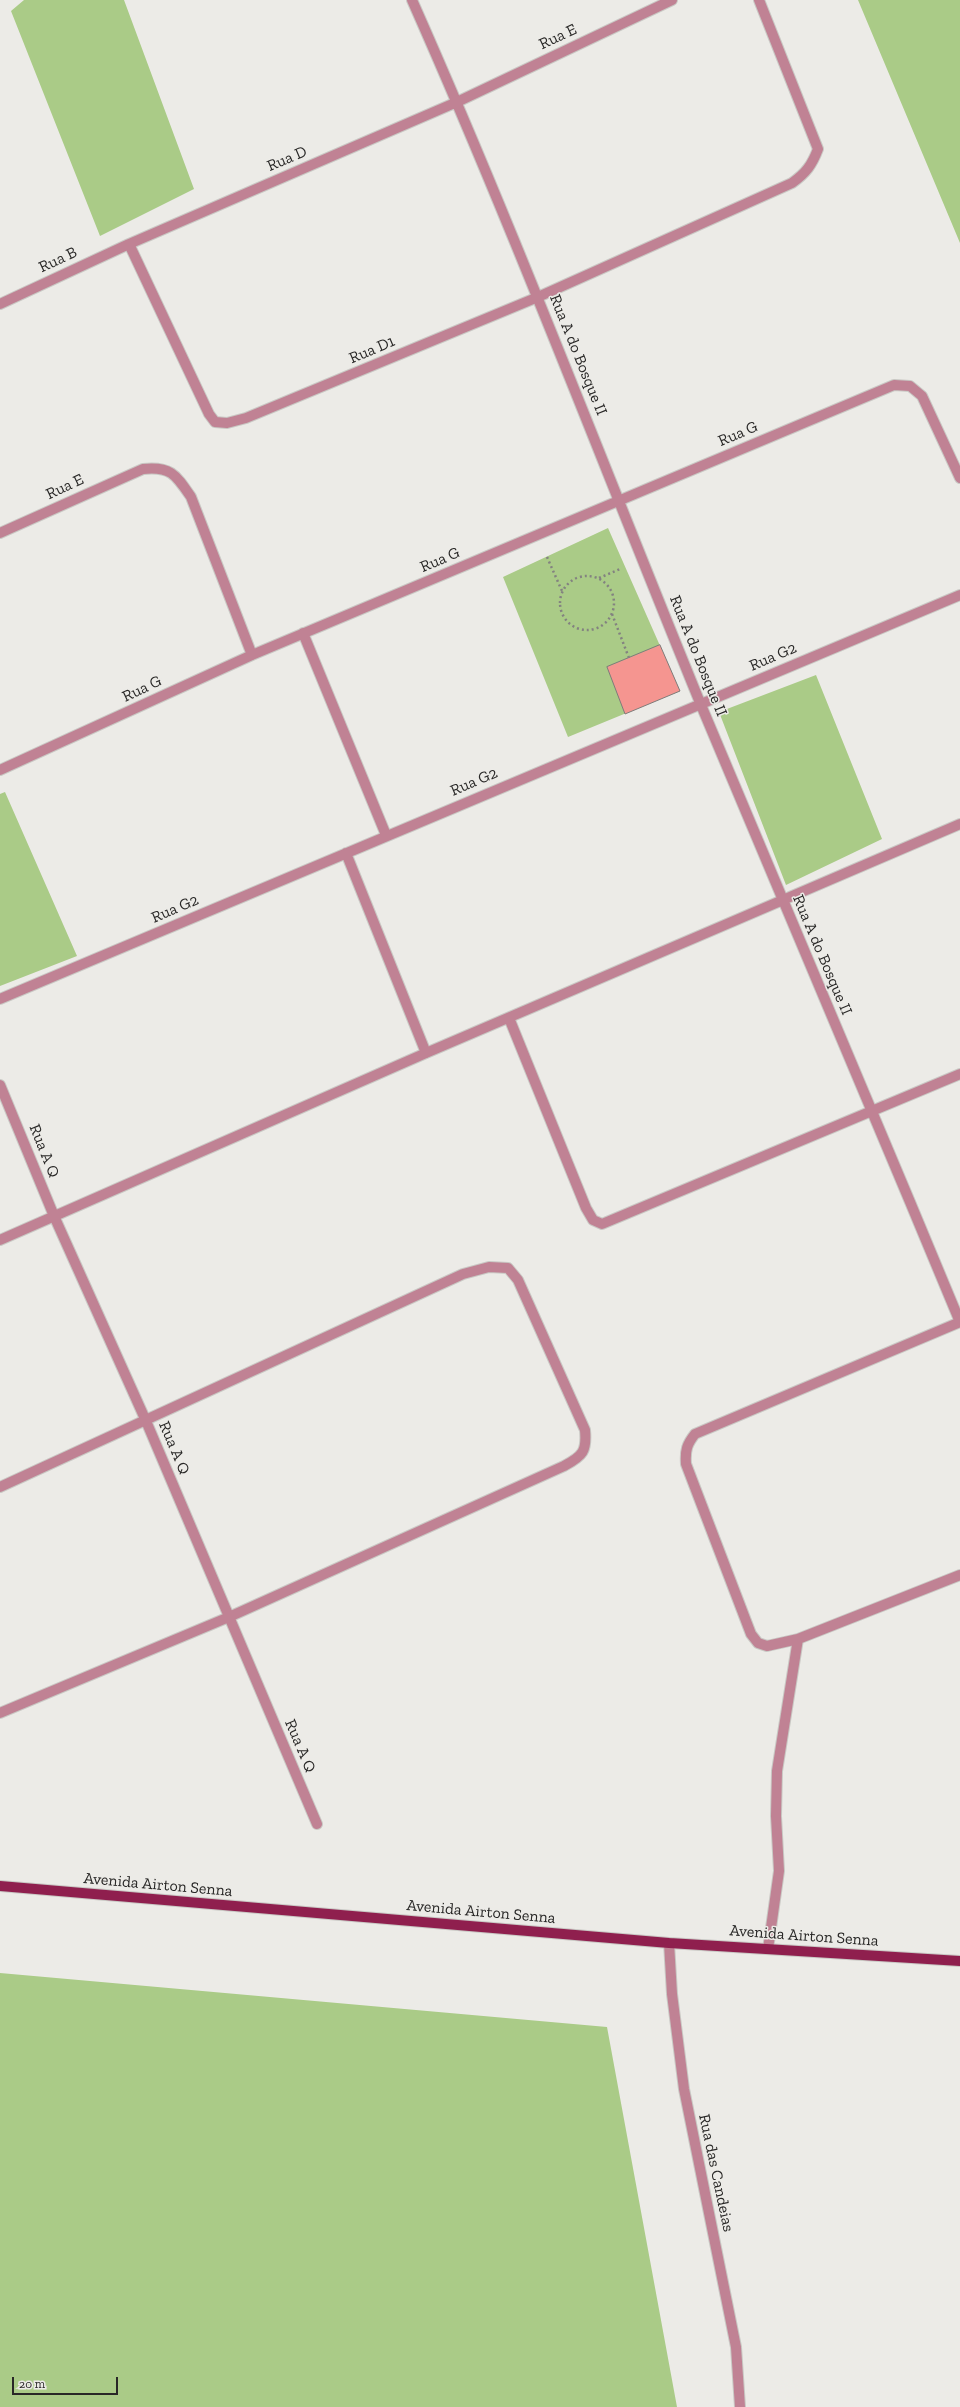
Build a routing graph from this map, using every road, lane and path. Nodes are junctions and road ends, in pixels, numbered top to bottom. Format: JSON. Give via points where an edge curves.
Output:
{"nodes":[{"id":1,"x":412,"y":0,"type":"edge"},
{"id":2,"x":672,"y":0,"type":"edge"},
{"id":3,"x":759,"y":0,"type":"edge"},
{"id":4,"x":457,"y":102,"type":"junction"},
{"id":5,"x":129,"y":244,"type":"junction"},
{"id":6,"x":538,"y":297,"type":"junction"},
{"id":7,"x":0,"y":304,"type":"edge"},
{"id":8,"x":960,"y":478,"type":"edge"},
{"id":9,"x":619,"y":500,"type":"junction"},
{"id":10,"x":0,"y":533,"type":"edge"},
{"id":11,"x":538,"y":536,"type":"junction"},
{"id":12,"x":562,"y":592,"type":"junction"},
{"id":13,"x":960,"y":596,"type":"edge"},
{"id":14,"x":612,"y":614,"type":"junction"},
{"id":15,"x":303,"y":634,"type":"junction"},
{"id":16,"x":252,"y":655,"type":"junction"},
{"id":17,"x":629,"y":658,"type":"dead end"},
{"id":18,"x":700,"y":704,"type":"junction"},
{"id":19,"x":0,"y":770,"type":"edge"},
{"id":20,"x":960,"y":824,"type":"edge"},
{"id":21,"x":386,"y":835,"type":"junction"},
{"id":22,"x":346,"y":852,"type":"junction"},
{"id":23,"x":782,"y":900,"type":"junction"},
{"id":24,"x":0,"y":999,"type":"edge"},
{"id":25,"x":509,"y":1018,"type":"junction"},
{"id":26,"x":426,"y":1053,"type":"junction"},
{"id":27,"x":960,"y":1074,"type":"edge"},
{"id":28,"x":0,"y":1085,"type":"edge"},
{"id":29,"x":873,"y":1112,"type":"junction"},
{"id":30,"x":54,"y":1216,"type":"junction"},
{"id":31,"x":0,"y":1240,"type":"edge"},
{"id":32,"x":960,"y":1322,"type":"edge"},
{"id":33,"x":146,"y":1421,"type":"junction"},
{"id":34,"x":0,"y":1487,"type":"edge"},
{"id":35,"x":960,"y":1575,"type":"edge"},
{"id":36,"x":229,"y":1617,"type":"junction"},
{"id":37,"x":798,"y":1639,"type":"junction"},
{"id":38,"x":0,"y":1713,"type":"edge"},
{"id":39,"x":317,"y":1824,"type":"dead end"},
{"id":40,"x":0,"y":1886,"type":"edge"},
{"id":41,"x":669,"y":1943,"type":"junction"},
{"id":42,"x":768,"y":1949,"type":"junction"},
{"id":43,"x":960,"y":1961,"type":"edge"},
{"id":44,"x":740,"y":2407,"type":"edge"}],
"edges":[{"from":1,"to":4,"type":"street","name":"Rua A do Bosque II"},
{"from":2,"to":4,"type":"street","name":"Rua E"},
{"from":3,"to":6,"type":"street","name":"Rua D1","via":[[818,149],[809,168],[792,183]]},
{"from":4,"to":5,"type":"street","name":"Rua D"},
{"from":4,"to":6,"type":"street","name":"Rua A do Bosque II"},
{"from":5,"to":6,"type":"street","name":"Rua D1","via":[[199,397],[215,422],[227,423],[246,418]]},
{"from":5,"to":7,"type":"street","name":"Rua B"},
{"from":6,"to":9,"type":"street","name":"Rua A do Bosque II"},
{"from":8,"to":9,"type":"street","name":"Rua G","via":[[922,396],[910,386],[894,386]]},
{"from":9,"to":11,"type":"street","name":"Rua G"},
{"from":9,"to":18,"type":"street","name":"Rua A do Bosque II"},
{"from":10,"to":16,"type":"street","name":"Rua E","via":[[143,469],[158,467],[175,474],[191,496]]},
{"from":11,"to":12,"type":"path"},
{"from":11,"to":15,"type":"street","name":"Rua G"},
{"from":12,"to":14,"type":"path","via":[[560,600],[563,617],[576,628],[594,629],[603,625]]},
{"from":12,"to":14,"type":"path","via":[[571,582],[582,576],[599,578],[612,591]]},
{"from":13,"to":18,"type":"street","name":"Rua G2"},
{"from":14,"to":17,"type":"path"},
{"from":15,"to":16,"type":"street","name":"Rua G"},
{"from":15,"to":21,"type":"street"},
{"from":16,"to":19,"type":"street","name":"Rua G"},
{"from":18,"to":21,"type":"street","name":"Rua G2"},
{"from":18,"to":23,"type":"street","name":"Rua A do Bosque II"},
{"from":20,"to":23,"type":"street"},
{"from":21,"to":22,"type":"street","name":"Rua G2"},
{"from":22,"to":24,"type":"street","name":"Rua G2"},
{"from":22,"to":26,"type":"street"},
{"from":23,"to":25,"type":"street"},
{"from":23,"to":29,"type":"street","name":"Rua A do Bosque II"},
{"from":25,"to":26,"type":"street"},
{"from":25,"to":29,"type":"street","via":[[586,1208],[593,1220],[602,1224]]},
{"from":26,"to":30,"type":"street"},
{"from":27,"to":29,"type":"street"},
{"from":28,"to":30,"type":"street","name":"Rua A Q"},
{"from":29,"to":32,"type":"street","name":"Rua A do Bosque II"},
{"from":30,"to":31,"type":"street"},
{"from":30,"to":33,"type":"street","name":"Rua A Q"},
{"from":32,"to":37,"type":"street","via":[[695,1434],[687,1444],[686,1464],[751,1634],[758,1643],[767,1646]]},
{"from":33,"to":34,"type":"street"},
{"from":33,"to":36,"type":"street","name":"Rua A Q"},
{"from":33,"to":36,"type":"street","via":[[463,1274],[489,1267],[508,1268],[518,1280],[585,1430],[586,1444],[582,1454],[564,1466]]},
{"from":35,"to":37,"type":"street"},
{"from":36,"to":38,"type":"street"},
{"from":36,"to":39,"type":"street","name":"Rua A Q"},
{"from":37,"to":42,"type":"street","via":[[777,1771],[779,1871]]},
{"from":40,"to":41,"type":"main road","name":"Avenida Airton Senna"},
{"from":41,"to":42,"type":"main road","name":"Avenida Airton Senna"},
{"from":41,"to":44,"type":"street","name":"Rua das Candeias","via":[[672,1994],[684,2089],[736,2347]]},
{"from":42,"to":43,"type":"main road","name":"Avenida Airton Senna"}]}
